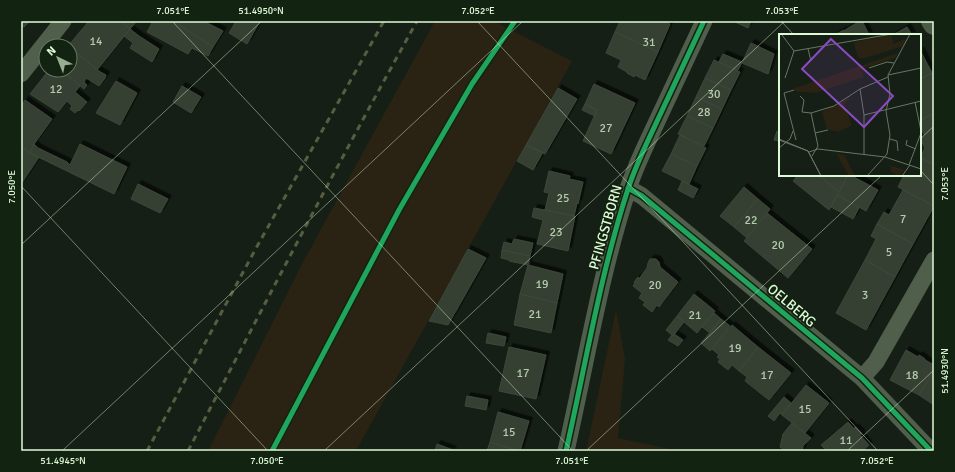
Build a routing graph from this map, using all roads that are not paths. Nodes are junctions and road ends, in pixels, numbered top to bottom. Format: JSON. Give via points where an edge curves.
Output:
{"nodes":[{"id":1,"x":63,"y":21,"type":"edge"},
{"id":2,"x":704,"y":21,"type":"edge"},
{"id":3,"x":932,"y":21,"type":"edge"},
{"id":4,"x":934,"y":24,"type":"edge"},
{"id":5,"x":21,"y":74,"type":"edge"},
{"id":6,"x":628,"y":188,"type":"junction"},
{"id":7,"x":934,"y":260,"type":"edge"},
{"id":8,"x":862,"y":378,"type":"junction"},
{"id":9,"x":566,"y":451,"type":"edge"},
{"id":10,"x":931,"y":451,"type":"edge"}],
"edges":[{"from":1,"to":5,"type":"street"},
{"from":2,"to":6,"type":"street","name":"PFINGSTBORN"},
{"from":3,"to":4,"type":"street"},
{"from":6,"to":8,"type":"street","name":"OELBERG","via":[[642,196]]},
{"from":6,"to":9,"type":"street","name":"PFINGSTBORN","via":[[605,268]]},
{"from":7,"to":8,"type":"street","via":[[876,362]]},
{"from":8,"to":10,"type":"street","name":"OELBERG"}]}
